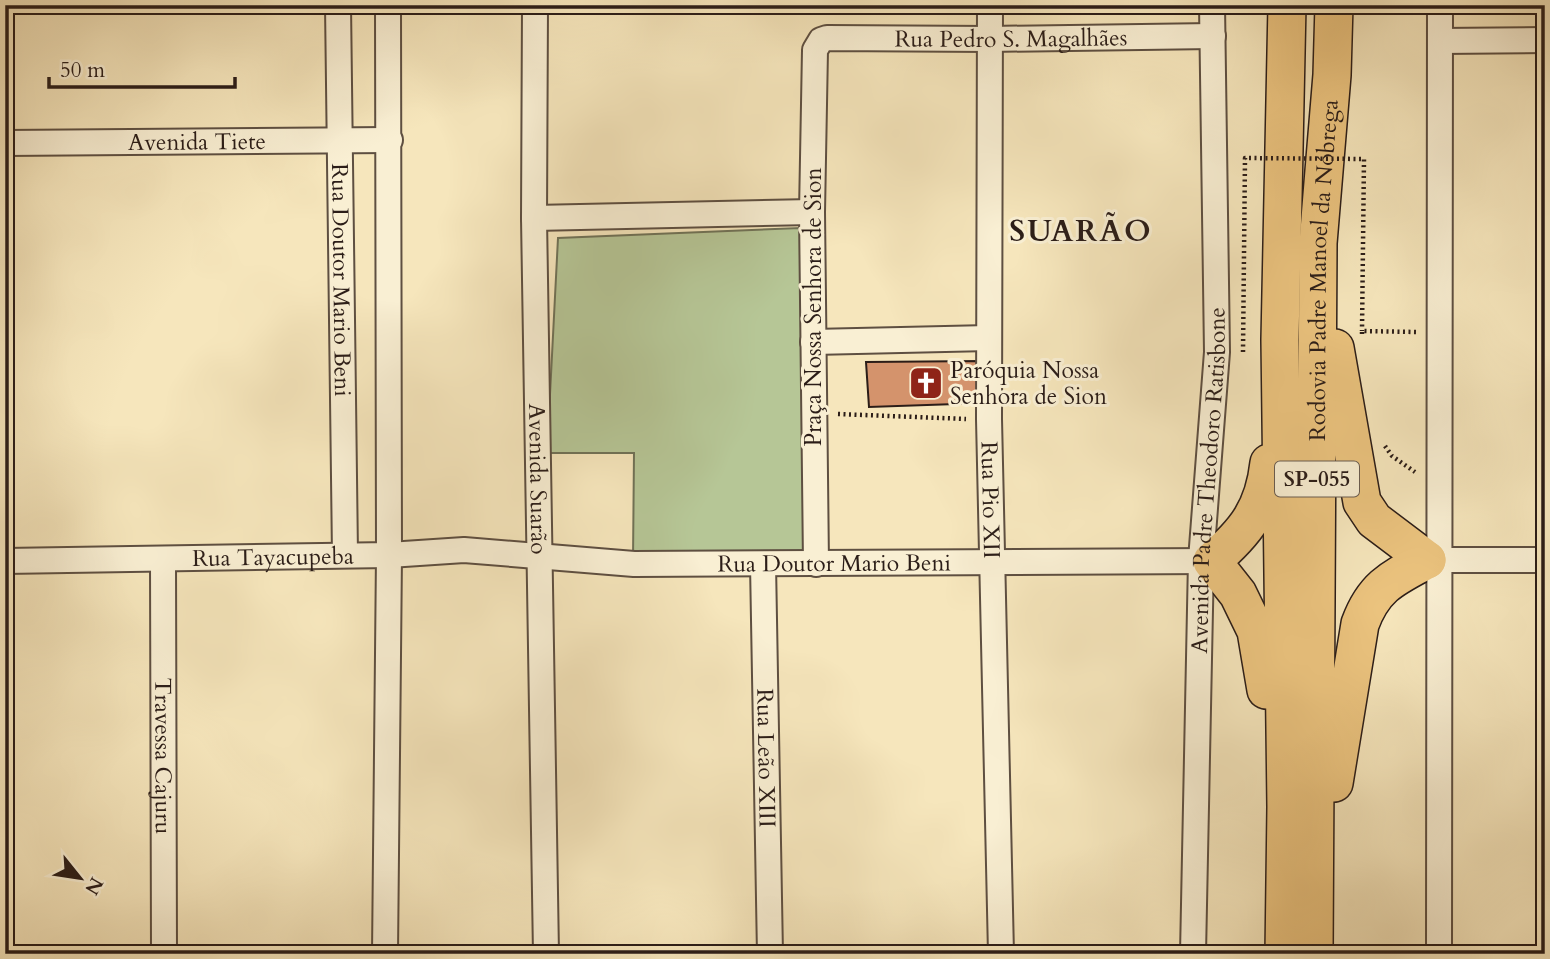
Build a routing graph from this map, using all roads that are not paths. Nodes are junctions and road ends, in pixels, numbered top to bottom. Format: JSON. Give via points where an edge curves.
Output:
{"nodes":[{"id":1,"x":338,"y":5,"type":"edge"},
{"id":2,"x":388,"y":5,"type":"edge"},
{"id":3,"x":535,"y":5,"type":"edge"},
{"id":4,"x":990,"y":5,"type":"edge"},
{"id":5,"x":1212,"y":5,"type":"edge"},
{"id":6,"x":1287,"y":5,"type":"edge"},
{"id":7,"x":1334,"y":5,"type":"edge"},
{"id":8,"x":1440,"y":5,"type":"edge"},
{"id":9,"x":1213,"y":36,"type":"junction"},
{"id":10,"x":990,"y":39,"type":"junction"},
{"id":11,"x":1545,"y":40,"type":"edge"},
{"id":12,"x":1440,"y":41,"type":"junction"},
{"id":13,"x":815,"y":50,"type":"joint"},
{"id":14,"x":390,"y":140,"type":"junction"},
{"id":15,"x":339,"y":141,"type":"junction"},
{"id":16,"x":5,"y":143,"type":"edge"},
{"id":17,"x":812,"y":212,"type":"junction"},
{"id":18,"x":534,"y":218,"type":"junction"},
{"id":19,"x":1318,"y":243,"type":"junction"},
{"id":20,"x":989,"y":338,"type":"junction"},
{"id":21,"x":1280,"y":340,"type":"junction"},
{"id":22,"x":813,"y":342,"type":"junction"},
{"id":23,"x":345,"y":555,"type":"junction"},
{"id":24,"x":389,"y":555,"type":"junction"},
{"id":25,"x":541,"y":556,"type":"junction"},
{"id":26,"x":163,"y":559,"type":"junction"},
{"id":27,"x":1207,"y":560,"type":"junction"},
{"id":28,"x":1433,"y":560,"type":"junction"},
{"id":29,"x":1545,"y":560,"type":"edge"},
{"id":30,"x":5,"y":561,"type":"edge"},
{"id":31,"x":993,"y":561,"type":"junction"},
{"id":32,"x":763,"y":564,"type":"junction"},
{"id":33,"x":816,"y":564,"type":"junction"},
{"id":34,"x":1286,"y":807,"type":"junction"},
{"id":35,"x":1315,"y":894,"type":"junction"},
{"id":36,"x":164,"y":954,"type":"edge"},
{"id":37,"x":385,"y":954,"type":"edge"},
{"id":38,"x":546,"y":954,"type":"edge"},
{"id":39,"x":770,"y":954,"type":"edge"},
{"id":40,"x":1001,"y":954,"type":"edge"},
{"id":41,"x":1193,"y":954,"type":"edge"},
{"id":42,"x":1284,"y":954,"type":"edge"},
{"id":43,"x":1314,"y":954,"type":"edge"},
{"id":44,"x":1439,"y":954,"type":"edge"}],
"edges":[{"from":1,"to":15,"type":"street","name":"Rua Doutor Mario Beni"},
{"from":2,"to":14,"type":"street"},
{"from":3,"to":18,"type":"street","name":"Avenida Suarão"},
{"from":4,"to":10,"type":"street","name":"Rua Pio XII"},
{"from":5,"to":9,"type":"street","name":"Avenida Padre Theodoro Ratisbone"},
{"from":6,"to":21,"type":"highway","name":"Rodovia Padre Manoel da Nóbrega","number":"SP-055"},
{"from":7,"to":19,"type":"highway","name":"Rodovia Padre Manoel da Nóbrega","number":"SP-055"},
{"from":8,"to":12,"type":"street"},
{"from":9,"to":10,"type":"street","name":"Rua Pedro S. Magalhães"},
{"from":9,"to":27,"type":"street","name":"Avenida Padre Theodoro Ratisbone","via":[[1217,352]]},
{"from":10,"to":13,"type":"street","name":"Rua Pedro S. Magalhães","via":[[827,38]]},
{"from":10,"to":20,"type":"street","name":"Rua Pio XII"},
{"from":11,"to":12,"type":"street"},
{"from":12,"to":28,"type":"street","via":[[1439,487]]},
{"from":13,"to":17,"type":"street","name":"Praça Nossa Senhora de Sion"},
{"from":14,"to":15,"type":"street","name":"Avenida Tiete"},
{"from":14,"to":24,"type":"street"},
{"from":15,"to":16,"type":"street","name":"Avenida Tiete"},
{"from":15,"to":23,"type":"street","name":"Rua Doutor Mario Beni"},
{"from":17,"to":18,"type":"street"},
{"from":17,"to":22,"type":"street","name":"Praça Nossa Senhora de Sion"},
{"from":18,"to":25,"type":"street","name":"Avenida Suarão"},
{"from":19,"to":28,"type":"highway","via":[[1363,502],[1374,520]]},
{"from":19,"to":35,"type":"highway","name":"Rodovia Padre Manoel da Nóbrega","number":"SP-055"},
{"from":20,"to":22,"type":"street"},
{"from":20,"to":31,"type":"street","name":"Rua Pio XII"},
{"from":21,"to":27,"type":"highway","via":[[1268,474],[1261,498],[1242,533]]},
{"from":21,"to":34,"type":"highway","name":"Rodovia Padre Manoel da Nóbrega","number":"SP-055"},
{"from":22,"to":33,"type":"street","name":"Praça Nossa Senhora de Sion"},
{"from":23,"to":24,"type":"street","name":"Rua Tayacupeba"},
{"from":23,"to":26,"type":"street","name":"Rua Tayacupeba"},
{"from":24,"to":25,"type":"street","name":"Rua Tayacupeba","via":[[464,550]]},
{"from":24,"to":37,"type":"street"},
{"from":25,"to":32,"type":"street","name":"Rua Doutor Mario Beni","via":[[634,564]]},
{"from":25,"to":38,"type":"street","name":"Avenida Suarão"},
{"from":26,"to":30,"type":"street","name":"Rua Tayacupeba"},
{"from":26,"to":36,"type":"street","name":"Travessa Cajuru"},
{"from":27,"to":31,"type":"street","name":"Rua Doutor Mario Beni"},
{"from":27,"to":34,"type":"highway","via":[[1238,594],[1256,631]]},
{"from":27,"to":41,"type":"street","name":"Avenida Padre Theodoro Ratisbone"},
{"from":28,"to":29,"type":"street"},
{"from":28,"to":35,"type":"highway","via":[[1401,572],[1380,589],[1360,624]]},
{"from":28,"to":44,"type":"street"},
{"from":31,"to":33,"type":"street","name":"Rua Doutor Mario Beni"},
{"from":31,"to":40,"type":"street","name":"Rua Pio XII"},
{"from":32,"to":33,"type":"street","name":"Rua Doutor Mario Beni"},
{"from":32,"to":39,"type":"street","name":"Rua Leão XIII"},
{"from":34,"to":42,"type":"highway","name":"Rodovia Padre Manoel da Nóbrega","number":"SP-055"},
{"from":35,"to":43,"type":"highway","name":"Rodovia Padre Manoel da Nóbrega","number":"SP-055"}]}
